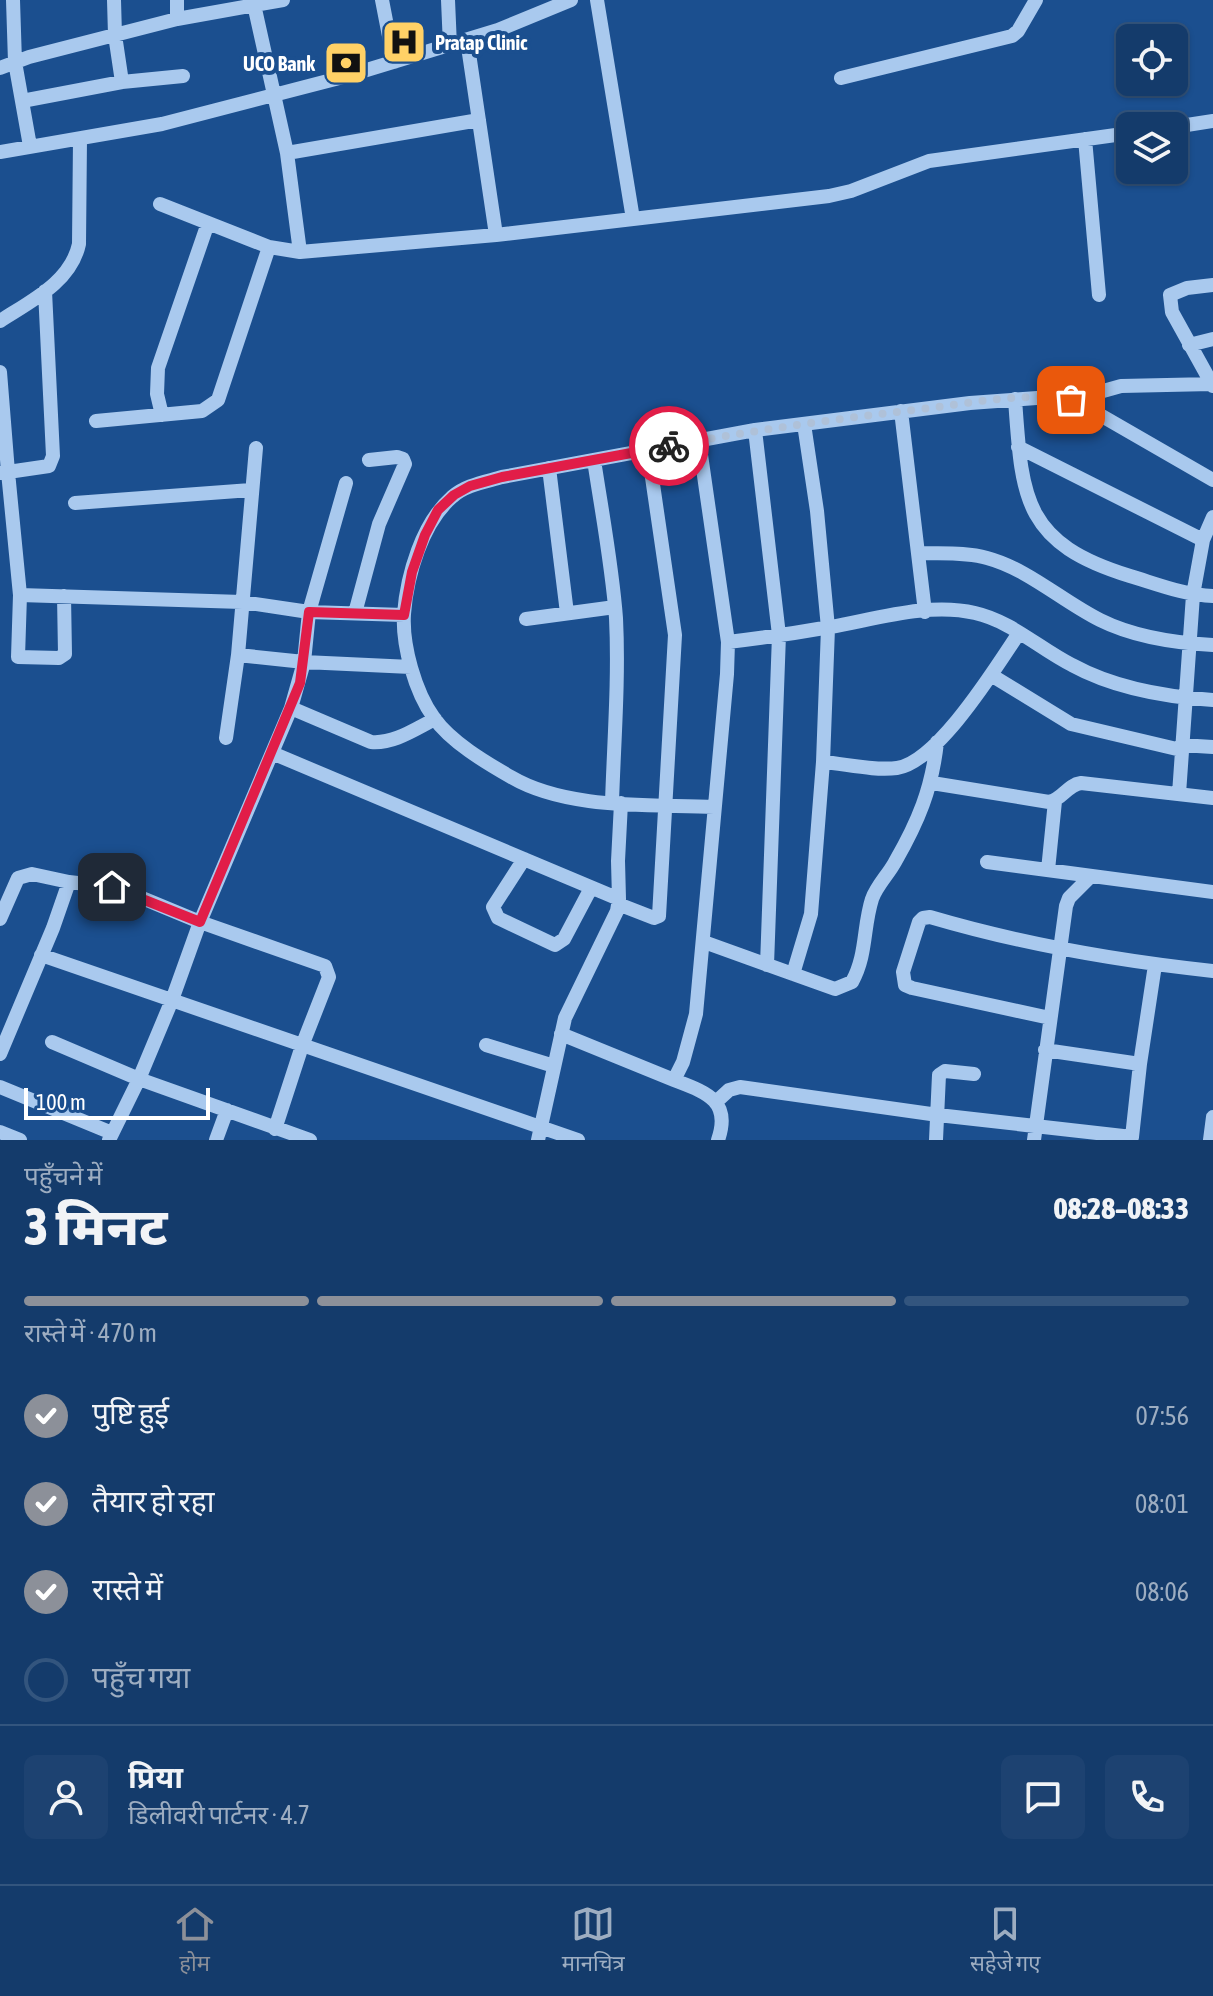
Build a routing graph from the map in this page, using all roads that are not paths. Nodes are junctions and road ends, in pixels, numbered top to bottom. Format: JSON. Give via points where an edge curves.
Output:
{"nodes":[{"id":1,"x":13,"y":0,"type":"edge"},
{"id":2,"x":114,"y":0,"type":"edge"},
{"id":3,"x":177,"y":0,"type":"edge"},
{"id":4,"x":283,"y":0,"type":"edge"},
{"id":5,"x":382,"y":0,"type":"edge"},
{"id":6,"x":448,"y":0,"type":"edge"},
{"id":7,"x":571,"y":0,"type":"edge"},
{"id":8,"x":597,"y":0,"type":"edge"},
{"id":9,"x":1036,"y":0,"type":"edge"},
{"id":10,"x":253,"y":3,"type":"edge"},
{"id":11,"x":177,"y":19,"type":"junction"},
{"id":12,"x":115,"y":35,"type":"junction"},
{"id":13,"x":467,"y":40,"type":"junction"},
{"id":14,"x":450,"y":46,"type":"junction"},
{"id":15,"x":15,"y":62,"type":"junction"},
{"id":16,"x":394,"y":62,"type":"junction"},
{"id":17,"x":0,"y":68,"type":"edge"},
{"id":18,"x":183,"y":76,"type":"dead end"},
{"id":19,"x":841,"y":78,"type":"dead end"},
{"id":20,"x":122,"y":82,"type":"junction"},
{"id":21,"x":273,"y":95,"type":"junction"},
{"id":22,"x":22,"y":101,"type":"junction"},
{"id":23,"x":479,"y":120,"type":"junction"},
{"id":24,"x":1213,"y":121,"type":"edge"},
{"id":25,"x":1188,"y":125,"type":"edge"},
{"id":26,"x":1116,"y":135,"type":"edge"},
{"id":27,"x":80,"y":139,"type":"junction"},
{"id":28,"x":1085,"y":139,"type":"junction"},
{"id":29,"x":30,"y":146,"type":"junction"},
{"id":30,"x":0,"y":152,"type":"edge"},
{"id":31,"x":287,"y":153,"type":"junction"},
{"id":32,"x":160,"y":204,"type":"dead end"},
{"id":33,"x":633,"y":219,"type":"junction"},
{"id":34,"x":208,"y":223,"type":"junction"},
{"id":35,"x":496,"y":235,"type":"junction"},
{"id":36,"x":269,"y":247,"type":"junction"},
{"id":37,"x":300,"y":252,"type":"junction"},
{"id":38,"x":1213,"y":285,"type":"edge"},
{"id":39,"x":45,"y":291,"type":"junction"},
{"id":40,"x":1099,"y":295,"type":"dead end"},
{"id":41,"x":0,"y":321,"type":"edge"},
{"id":42,"x":1213,"y":339,"type":"edge"},
{"id":43,"x":1189,"y":345,"type":"junction"},
{"id":44,"x":0,"y":372,"type":"edge"},
{"id":45,"x":1213,"y":385,"type":"edge"},
{"id":46,"x":1015,"y":399,"type":"junction"},
{"id":47,"x":1071,"y":400,"type":"junction"},
{"id":48,"x":901,"y":411,"type":"junction"},
{"id":49,"x":162,"y":415,"type":"junction"},
{"id":50,"x":96,"y":421,"type":"dead end"},
{"id":51,"x":804,"y":424,"type":"junction"},
{"id":52,"x":755,"y":430,"type":"junction"},
{"id":53,"x":699,"y":441,"type":"junction"},
{"id":54,"x":1018,"y":447,"type":"junction"},
{"id":55,"x":256,"y":448,"type":"dead end"},
{"id":56,"x":648,"y":450,"type":"junction"},
{"id":57,"x":369,"y":460,"type":"dead end"},
{"id":58,"x":594,"y":460,"type":"junction"},
{"id":59,"x":549,"y":468,"type":"junction"},
{"id":60,"x":4,"y":473,"type":"edge"},
{"id":61,"x":1213,"y":480,"type":"edge"},
{"id":62,"x":346,"y":483,"type":"dead end"},
{"id":63,"x":251,"y":490,"type":"junction"},
{"id":64,"x":75,"y":503,"type":"dead end"},
{"id":65,"x":1213,"y":517,"type":"edge"},
{"id":66,"x":1203,"y":540,"type":"junction"},
{"id":67,"x":919,"y":553,"type":"junction"},
{"id":68,"x":20,"y":595,"type":"junction"},
{"id":69,"x":1193,"y":595,"type":"junction"},
{"id":70,"x":64,"y":596,"type":"junction"},
{"id":71,"x":1213,"y":596,"type":"edge"},
{"id":72,"x":242,"y":602,"type":"junction"},
{"id":73,"x":615,"y":607,"type":"junction"},
{"id":74,"x":309,"y":612,"type":"junction"},
{"id":75,"x":925,"y":612,"type":"junction"},
{"id":76,"x":355,"y":613,"type":"junction"},
{"id":77,"x":567,"y":613,"type":"junction"},
{"id":78,"x":404,"y":615,"type":"junction"},
{"id":79,"x":526,"y":619,"type":"dead end"},
{"id":80,"x":828,"y":628,"type":"junction"},
{"id":81,"x":1019,"y":633,"type":"junction"},
{"id":82,"x":779,"y":635,"type":"junction"},
{"id":83,"x":728,"y":642,"type":"junction"},
{"id":84,"x":1188,"y":644,"type":"junction"},
{"id":85,"x":1213,"y":645,"type":"edge"},
{"id":86,"x":238,"y":655,"type":"junction"},
{"id":87,"x":304,"y":662,"type":"junction"},
{"id":88,"x":411,"y":667,"type":"junction"},
{"id":89,"x":991,"y":675,"type":"junction"},
{"id":90,"x":1184,"y":698,"type":"junction"},
{"id":91,"x":1213,"y":700,"type":"edge"},
{"id":92,"x":291,"y":708,"type":"junction"},
{"id":93,"x":435,"y":719,"type":"junction"},
{"id":94,"x":226,"y":738,"type":"dead end"},
{"id":95,"x":937,"y":742,"type":"junction"},
{"id":96,"x":1213,"y":747,"type":"edge"},
{"id":97,"x":1181,"y":748,"type":"junction"},
{"id":98,"x":272,"y":753,"type":"junction"},
{"id":99,"x":823,"y":762,"type":"junction"},
{"id":100,"x":932,"y":783,"type":"junction"},
{"id":101,"x":1179,"y":794,"type":"junction"},
{"id":102,"x":1213,"y":798,"type":"edge"},
{"id":103,"x":1055,"y":801,"type":"junction"},
{"id":104,"x":616,"y":802,"type":"junction"},
{"id":105,"x":664,"y":805,"type":"junction"},
{"id":106,"x":714,"y":807,"type":"junction"},
{"id":107,"x":524,"y":859,"type":"junction"},
{"id":108,"x":987,"y":862,"type":"dead end"},
{"id":109,"x":1048,"y":870,"type":"junction"},
{"id":110,"x":1090,"y":877,"type":"junction"},
{"id":111,"x":69,"y":882,"type":"junction"},
{"id":112,"x":591,"y":888,"type":"junction"},
{"id":113,"x":1213,"y":892,"type":"edge"},
{"id":114,"x":618,"y":902,"type":"junction"},
{"id":115,"x":0,"y":919,"type":"edge"},
{"id":116,"x":200,"y":922,"type":"junction"},
{"id":117,"x":704,"y":942,"type":"junction"},
{"id":118,"x":1059,"y":947,"type":"junction"},
{"id":119,"x":41,"y":955,"type":"junction"},
{"id":120,"x":767,"y":965,"type":"junction"},
{"id":121,"x":1155,"y":965,"type":"junction"},
{"id":122,"x":1213,"y":971,"type":"edge"},
{"id":123,"x":793,"y":974,"type":"junction"},
{"id":124,"x":172,"y":1000,"type":"junction"},
{"id":125,"x":1050,"y":1018,"type":"junction"},
{"id":126,"x":561,"y":1034,"type":"junction"},
{"id":127,"x":52,"y":1042,"type":"dead end"},
{"id":128,"x":486,"y":1045,"type":"dead end"},
{"id":129,"x":302,"y":1046,"type":"junction"},
{"id":130,"x":1045,"y":1050,"type":"junction"},
{"id":131,"x":0,"y":1054,"type":"edge"},
{"id":132,"x":1140,"y":1064,"type":"junction"},
{"id":133,"x":554,"y":1066,"type":"junction"},
{"id":134,"x":974,"y":1074,"type":"dead end"},
{"id":135,"x":139,"y":1079,"type":"junction"},
{"id":136,"x":674,"y":1080,"type":"junction"},
{"id":137,"x":0,"y":1087,"type":"edge"},
{"id":138,"x":717,"y":1101,"type":"junction"},
{"id":139,"x":227,"y":1110,"type":"junction"},
{"id":140,"x":938,"y":1115,"type":"junction"},
{"id":141,"x":1213,"y":1117,"type":"edge"},
{"id":142,"x":275,"y":1129,"type":"junction"},
{"id":143,"x":0,"y":1132,"type":"edge"},
{"id":144,"x":1035,"y":1132,"type":"edge"},
{"id":145,"x":540,"y":1133,"type":"edge"},
{"id":146,"x":110,"y":1137,"type":"edge"},
{"id":147,"x":1132,"y":1139,"type":"edge"},
{"id":148,"x":20,"y":1140,"type":"edge"},
{"id":149,"x":216,"y":1140,"type":"edge"},
{"id":150,"x":310,"y":1140,"type":"edge"},
{"id":151,"x":578,"y":1140,"type":"edge"},
{"id":152,"x":718,"y":1140,"type":"edge"},
{"id":153,"x":936,"y":1140,"type":"edge"},
{"id":154,"x":1210,"y":1140,"type":"edge"}],
"edges":[{"from":1,"to":15,"type":"street"},
{"from":2,"to":12,"type":"street"},
{"from":3,"to":11,"type":"street"},
{"from":4,"to":10,"type":"street"},
{"from":5,"to":16,"type":"street"},
{"from":6,"to":14,"type":"street"},
{"from":7,"to":13,"type":"street"},
{"from":8,"to":33,"type":"street"},
{"from":9,"to":19,"type":"street","via":[[1012,36]]},
{"from":10,"to":11,"type":"street"},
{"from":10,"to":21,"type":"street"},
{"from":11,"to":12,"type":"street"},
{"from":12,"to":15,"type":"street"},
{"from":12,"to":20,"type":"street"},
{"from":13,"to":14,"type":"street"},
{"from":13,"to":23,"type":"street"},
{"from":14,"to":16,"type":"street"},
{"from":15,"to":17,"type":"street"},
{"from":15,"to":22,"type":"street"},
{"from":16,"to":21,"type":"street"},
{"from":18,"to":20,"type":"street"},
{"from":20,"to":22,"type":"street"},
{"from":21,"to":27,"type":"street"},
{"from":21,"to":31,"type":"street"},
{"from":22,"to":29,"type":"street"},
{"from":23,"to":31,"type":"street"},
{"from":23,"to":35,"type":"street"},
{"from":24,"to":25,"type":"street"},
{"from":26,"to":28,"type":"street"},
{"from":27,"to":29,"type":"street"},
{"from":27,"to":39,"type":"street","via":[[76,259]]},
{"from":28,"to":33,"type":"street","via":[[929,161],[829,196]]},
{"from":28,"to":40,"type":"street"},
{"from":29,"to":30,"type":"street"},
{"from":31,"to":37,"type":"street"},
{"from":32,"to":34,"type":"street"},
{"from":33,"to":35,"type":"street"},
{"from":34,"to":36,"type":"street"},
{"from":34,"to":49,"type":"street","via":[[158,368]]},
{"from":35,"to":37,"type":"street"},
{"from":36,"to":37,"type":"street"},
{"from":36,"to":49,"type":"street","via":[[218,400],[202,411]]},
{"from":38,"to":43,"type":"street","via":[[1170,295],[1172,312]]},
{"from":39,"to":41,"type":"street"},
{"from":39,"to":60,"type":"street","via":[[53,456],[49,466]]},
{"from":42,"to":43,"type":"street"},
{"from":43,"to":45,"type":"street"},
{"from":44,"to":60,"type":"street"},
{"from":45,"to":47,"type":"street","via":[[1121,386]]},
{"from":46,"to":47,"type":"street"},
{"from":46,"to":48,"type":"street"},
{"from":46,"to":54,"type":"street"},
{"from":47,"to":61,"type":"street"},
{"from":48,"to":51,"type":"street"},
{"from":48,"to":67,"type":"street"},
{"from":49,"to":50,"type":"street"},
{"from":51,"to":52,"type":"street"},
{"from":51,"to":80,"type":"street"},
{"from":52,"to":53,"type":"street"},
{"from":52,"to":82,"type":"street"},
{"from":53,"to":56,"type":"street"},
{"from":53,"to":83,"type":"street"},
{"from":54,"to":66,"type":"street"},
{"from":54,"to":69,"type":"street","via":[[1031,507],[1060,544],[1106,568]]},
{"from":55,"to":63,"type":"street"},
{"from":56,"to":58,"type":"street"},
{"from":56,"to":105,"type":"street","via":[[675,635]]},
{"from":57,"to":76,"type":"street","via":[[397,457],[405,464],[379,524]]},
{"from":58,"to":59,"type":"street"},
{"from":58,"to":73,"type":"street"},
{"from":59,"to":77,"type":"street"},
{"from":59,"to":78,"type":"street","via":[[470,486],[438,510],[412,572]]},
{"from":60,"to":68,"type":"street"},
{"from":62,"to":74,"type":"street"},
{"from":63,"to":64,"type":"street"},
{"from":63,"to":72,"type":"street"},
{"from":65,"to":66,"type":"street"},
{"from":66,"to":69,"type":"street"},
{"from":67,"to":75,"type":"street"},
{"from":67,"to":84,"type":"street","via":[[989,558],[1106,623]]},
{"from":68,"to":70,"type":"street"},
{"from":68,"to":70,"type":"street","via":[[17,652],[22,658],[65,654]]},
{"from":69,"to":71,"type":"street"},
{"from":69,"to":84,"type":"street"},
{"from":70,"to":72,"type":"street"},
{"from":72,"to":74,"type":"street"},
{"from":72,"to":86,"type":"street"},
{"from":73,"to":77,"type":"street"},
{"from":73,"to":104,"type":"street"},
{"from":74,"to":76,"type":"street"},
{"from":74,"to":87,"type":"street"},
{"from":75,"to":80,"type":"street"},
{"from":75,"to":81,"type":"street","via":[[963,610]]},
{"from":76,"to":78,"type":"street"},
{"from":77,"to":79,"type":"street"},
{"from":78,"to":88,"type":"street"},
{"from":80,"to":82,"type":"street"},
{"from":80,"to":99,"type":"street"},
{"from":81,"to":89,"type":"street"},
{"from":81,"to":90,"type":"street","via":[[1093,675]]},
{"from":82,"to":83,"type":"street"},
{"from":82,"to":120,"type":"street"},
{"from":83,"to":106,"type":"street"},
{"from":84,"to":85,"type":"street"},
{"from":84,"to":90,"type":"street"},
{"from":86,"to":87,"type":"street"},
{"from":86,"to":94,"type":"street"},
{"from":87,"to":88,"type":"street"},
{"from":87,"to":92,"type":"street"},
{"from":88,"to":93,"type":"street"},
{"from":89,"to":95,"type":"street"},
{"from":89,"to":97,"type":"street","via":[[1071,724]]},
{"from":90,"to":91,"type":"street"},
{"from":90,"to":97,"type":"street"},
{"from":92,"to":93,"type":"street","via":[[379,743]]},
{"from":92,"to":98,"type":"street"},
{"from":93,"to":104,"type":"street","via":[[512,778],[547,793]]},
{"from":95,"to":99,"type":"street","via":[[920,760],[896,768]]},
{"from":95,"to":100,"type":"street"},
{"from":96,"to":97,"type":"street"},
{"from":97,"to":101,"type":"street"},
{"from":98,"to":107,"type":"street"},
{"from":98,"to":116,"type":"street"},
{"from":99,"to":123,"type":"street","via":[[811,914]]},
{"from":100,"to":103,"type":"street"},
{"from":100,"to":123,"type":"street","via":[[873,898],[862,962],[852,982],[835,989]]},
{"from":101,"to":102,"type":"street"},
{"from":101,"to":103,"type":"street","via":[[1081,783]]},
{"from":103,"to":109,"type":"street"},
{"from":104,"to":105,"type":"street"},
{"from":104,"to":114,"type":"street"},
{"from":105,"to":106,"type":"street"},
{"from":105,"to":114,"type":"street","via":[[659,916]]},
{"from":106,"to":117,"type":"street"},
{"from":107,"to":112,"type":"street"},
{"from":107,"to":112,"type":"street","via":[[494,913],[555,945],[564,939]]},
{"from":108,"to":109,"type":"street"},
{"from":109,"to":110,"type":"street"},
{"from":110,"to":113,"type":"street"},
{"from":110,"to":118,"type":"street","via":[[1069,898]]},
{"from":111,"to":115,"type":"street","via":[[32,874],[18,878]]},
{"from":111,"to":116,"type":"street","via":[[112,887]]},
{"from":111,"to":119,"type":"street"},
{"from":112,"to":114,"type":"street"},
{"from":114,"to":126,"type":"street"},
{"from":116,"to":124,"type":"street"},
{"from":116,"to":129,"type":"street","via":[[325,966],[329,977]]},
{"from":117,"to":120,"type":"street"},
{"from":117,"to":136,"type":"street","via":[[696,1014]]},
{"from":118,"to":121,"type":"street"},
{"from":118,"to":125,"type":"street"},
{"from":118,"to":125,"type":"street","via":[[923,918],[903,972],[905,985],[912,988]]},
{"from":119,"to":124,"type":"street"},
{"from":119,"to":131,"type":"street"},
{"from":120,"to":123,"type":"street"},
{"from":121,"to":122,"type":"street"},
{"from":121,"to":132,"type":"street"},
{"from":124,"to":129,"type":"street"},
{"from":124,"to":135,"type":"street"},
{"from":125,"to":130,"type":"street"},
{"from":126,"to":133,"type":"street"},
{"from":126,"to":136,"type":"street"},
{"from":127,"to":135,"type":"street"},
{"from":128,"to":133,"type":"street"},
{"from":129,"to":142,"type":"street"},
{"from":129,"to":145,"type":"street"},
{"from":130,"to":132,"type":"street"},
{"from":130,"to":144,"type":"street"},
{"from":132,"to":147,"type":"street"},
{"from":133,"to":145,"type":"street"},
{"from":134,"to":140,"type":"street","via":[[939,1075]]},
{"from":135,"to":139,"type":"street"},
{"from":135,"to":146,"type":"street"},
{"from":136,"to":138,"type":"street"},
{"from":137,"to":146,"type":"street"},
{"from":138,"to":140,"type":"street","via":[[740,1087]]},
{"from":138,"to":152,"type":"street"},
{"from":139,"to":142,"type":"street"},
{"from":139,"to":149,"type":"street"},
{"from":140,"to":144,"type":"street"},
{"from":140,"to":153,"type":"street"},
{"from":141,"to":154,"type":"street"},
{"from":142,"to":150,"type":"street"},
{"from":143,"to":148,"type":"street"},
{"from":144,"to":147,"type":"street"},
{"from":145,"to":151,"type":"street"}]}
